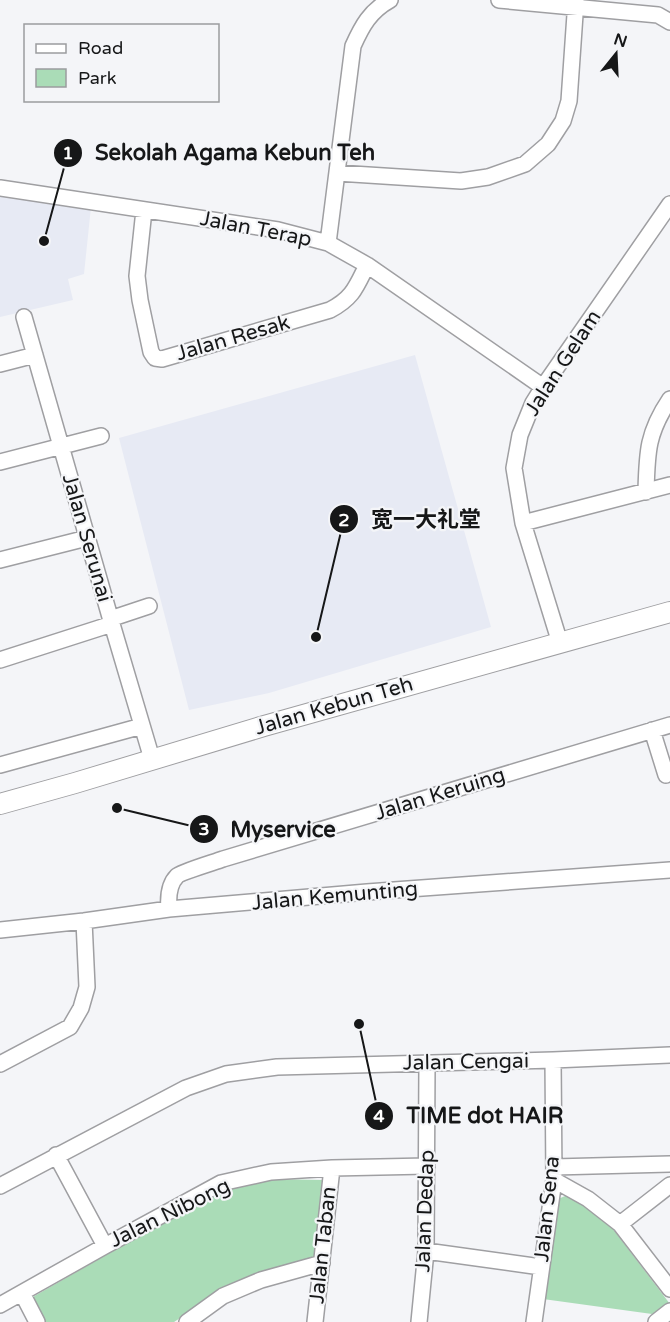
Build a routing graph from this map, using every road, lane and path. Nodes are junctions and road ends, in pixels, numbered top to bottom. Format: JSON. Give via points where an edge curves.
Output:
{"nodes":[{"id":1,"x":499,"y":0,"type":"edge"},
{"id":2,"x":382,"y":2,"type":"edge"},
{"id":3,"x":576,"y":4,"type":"edge"},
{"id":4,"x":670,"y":21,"type":"edge"},
{"id":5,"x":336,"y":172,"type":"junction"},
{"id":6,"x":0,"y":188,"type":"edge"},
{"id":7,"x":670,"y":204,"type":"edge"},
{"id":8,"x":144,"y":210,"type":"junction"},
{"id":9,"x":328,"y":243,"type":"junction"},
{"id":10,"x":367,"y":265,"type":"junction"},
{"id":11,"x":24,"y":317,"type":"dead end"},
{"id":12,"x":36,"y":355,"type":"junction"},
{"id":13,"x":0,"y":364,"type":"edge"},
{"id":14,"x":543,"y":387,"type":"junction"},
{"id":15,"x":670,"y":399,"type":"edge"},
{"id":16,"x":101,"y":435,"type":"dead end"},
{"id":17,"x":60,"y":446,"type":"junction"},
{"id":18,"x":0,"y":462,"type":"edge"},
{"id":19,"x":670,"y":485,"type":"edge"},
{"id":20,"x":646,"y":492,"type":"junction"},
{"id":21,"x":523,"y":523,"type":"junction"},
{"id":22,"x":87,"y":538,"type":"junction"},
{"id":23,"x":0,"y":560,"type":"edge"},
{"id":24,"x":149,"y":606,"type":"dead end"},
{"id":25,"x":670,"y":612,"type":"edge"},
{"id":26,"x":111,"y":621,"type":"junction"},
{"id":27,"x":560,"y":643,"type":"junction"},
{"id":28,"x":0,"y":660,"type":"edge"},
{"id":29,"x":670,"y":725,"type":"edge"},
{"id":30,"x":142,"y":726,"type":"junction"},
{"id":31,"x":652,"y":730,"type":"junction"},
{"id":32,"x":152,"y":759,"type":"junction"},
{"id":33,"x":0,"y":765,"type":"edge"},
{"id":34,"x":666,"y":775,"type":"dead end"},
{"id":35,"x":0,"y":804,"type":"edge"},
{"id":36,"x":670,"y":870,"type":"edge"},
{"id":37,"x":169,"y":909,"type":"junction"},
{"id":38,"x":84,"y":921,"type":"junction"},
{"id":39,"x":0,"y":930,"type":"edge"},
{"id":40,"x":670,"y":1055,"type":"edge"},
{"id":41,"x":553,"y":1060,"type":"junction"},
{"id":42,"x":428,"y":1063,"type":"junction"},
{"id":43,"x":0,"y":1064,"type":"edge"},
{"id":44,"x":56,"y":1155,"type":"junction"},
{"id":45,"x":670,"y":1164,"type":"edge"},
{"id":46,"x":427,"y":1166,"type":"junction"},
{"id":47,"x":332,"y":1168,"type":"junction"},
{"id":48,"x":554,"y":1174,"type":"junction"},
{"id":49,"x":670,"y":1185,"type":"edge"},
{"id":50,"x":0,"y":1186,"type":"edge"},
{"id":51,"x":620,"y":1224,"type":"junction"},
{"id":52,"x":105,"y":1246,"type":"junction"},
{"id":53,"x":426,"y":1251,"type":"junction"},
{"id":54,"x":322,"y":1263,"type":"junction"},
{"id":55,"x":542,"y":1267,"type":"junction"},
{"id":56,"x":670,"y":1289,"type":"edge"},
{"id":57,"x":22,"y":1293,"type":"junction"},
{"id":58,"x":0,"y":1305,"type":"edge"},
{"id":59,"x":670,"y":1311,"type":"edge"},
{"id":60,"x":37,"y":1322,"type":"edge"},
{"id":61,"x":187,"y":1322,"type":"edge"},
{"id":62,"x":315,"y":1322,"type":"edge"},
{"id":63,"x":419,"y":1322,"type":"edge"},
{"id":64,"x":534,"y":1322,"type":"edge"},
{"id":65,"x":656,"y":1322,"type":"edge"}],
"edges":[{"from":1,"to":3,"type":"street"},
{"from":2,"to":5,"type":"street","via":[[364,22],[353,46]]},
{"from":3,"to":4,"type":"street","via":[[658,15]]},
{"from":3,"to":5,"type":"street","via":[[569,101],[563,121],[548,144],[525,164],[488,177],[461,181]]},
{"from":5,"to":9,"type":"street"},
{"from":6,"to":8,"type":"street","name":"Jalan Terap"},
{"from":7,"to":14,"type":"street","name":"Jalan Gelam"},
{"from":8,"to":9,"type":"street","name":"Jalan Terap","via":[[278,230]]},
{"from":8,"to":10,"type":"street","name":"Jalan Resak","via":[[137,276],[154,358],[162,359],[330,310],[353,292]]},
{"from":9,"to":10,"type":"street","name":"Jalan Terap"},
{"from":10,"to":14,"type":"street","name":"Jalan Terap"},
{"from":11,"to":12,"type":"street","name":"Jalan Serunai"},
{"from":12,"to":13,"type":"street"},
{"from":12,"to":17,"type":"street","name":"Jalan Serunai"},
{"from":14,"to":21,"type":"street","name":"Jalan Gelam","via":[[520,435],[514,468]]},
{"from":15,"to":20,"type":"street","via":[[652,431]]},
{"from":16,"to":17,"type":"street"},
{"from":17,"to":18,"type":"street"},
{"from":17,"to":22,"type":"street","name":"Jalan Serunai"},
{"from":19,"to":20,"type":"street"},
{"from":20,"to":21,"type":"street"},
{"from":21,"to":27,"type":"street","name":"Jalan Gelam"},
{"from":22,"to":23,"type":"street"},
{"from":22,"to":26,"type":"street","name":"Jalan Serunai"},
{"from":24,"to":26,"type":"street"},
{"from":25,"to":27,"type":"main road","name":"Jalan Kebun Teh"},
{"from":26,"to":28,"type":"street"},
{"from":26,"to":30,"type":"street","name":"Jalan Serunai"},
{"from":27,"to":32,"type":"main road","name":"Jalan Kebun Teh"},
{"from":29,"to":31,"type":"street","name":"Jalan Keruing"},
{"from":30,"to":32,"type":"street","name":"Jalan Serunai"},
{"from":30,"to":33,"type":"street"},
{"from":31,"to":34,"type":"street"},
{"from":31,"to":37,"type":"street","name":"Jalan Keruing","via":[[177,876],[170,889]]},
{"from":32,"to":35,"type":"main road","name":"Jalan Kebun Teh"},
{"from":36,"to":37,"type":"street","name":"Jalan Kemunting"},
{"from":37,"to":38,"type":"street","name":"Jalan Kemunting"},
{"from":38,"to":39,"type":"street","name":"Jalan Kemunting"},
{"from":38,"to":43,"type":"street","via":[[87,987],[70,1027]]},
{"from":40,"to":41,"type":"street","name":"Jalan Cengai"},
{"from":41,"to":42,"type":"street","name":"Jalan Cengai"},
{"from":41,"to":48,"type":"street","name":"Jalan Sena"},
{"from":42,"to":44,"type":"street","name":"Jalan Cengai","via":[[277,1067],[226,1074],[186,1088]]},
{"from":42,"to":46,"type":"street","name":"Jalan Dedap"},
{"from":44,"to":50,"type":"street","name":"Jalan Cengai"},
{"from":44,"to":52,"type":"street"},
{"from":45,"to":48,"type":"street"},
{"from":46,"to":47,"type":"street","name":"Jalan Nibong"},
{"from":46,"to":53,"type":"street","name":"Jalan Dedap"},
{"from":47,"to":52,"type":"street","name":"Jalan Nibong","via":[[271,1172],[221,1183]]},
{"from":47,"to":54,"type":"street","name":"Jalan Taban"},
{"from":48,"to":51,"type":"street"},
{"from":48,"to":55,"type":"street","name":"Jalan Sena"},
{"from":49,"to":51,"type":"street"},
{"from":51,"to":56,"type":"street"},
{"from":52,"to":57,"type":"street","name":"Jalan Nibong"},
{"from":53,"to":55,"type":"street"},
{"from":53,"to":63,"type":"street","name":"Jalan Dedap"},
{"from":54,"to":61,"type":"street","via":[[261,1280],[224,1296]]},
{"from":54,"to":62,"type":"street","name":"Jalan Taban"},
{"from":55,"to":64,"type":"street","name":"Jalan Sena"},
{"from":57,"to":58,"type":"street","name":"Jalan Nibong"},
{"from":57,"to":60,"type":"street"},
{"from":59,"to":65,"type":"street"}]}
